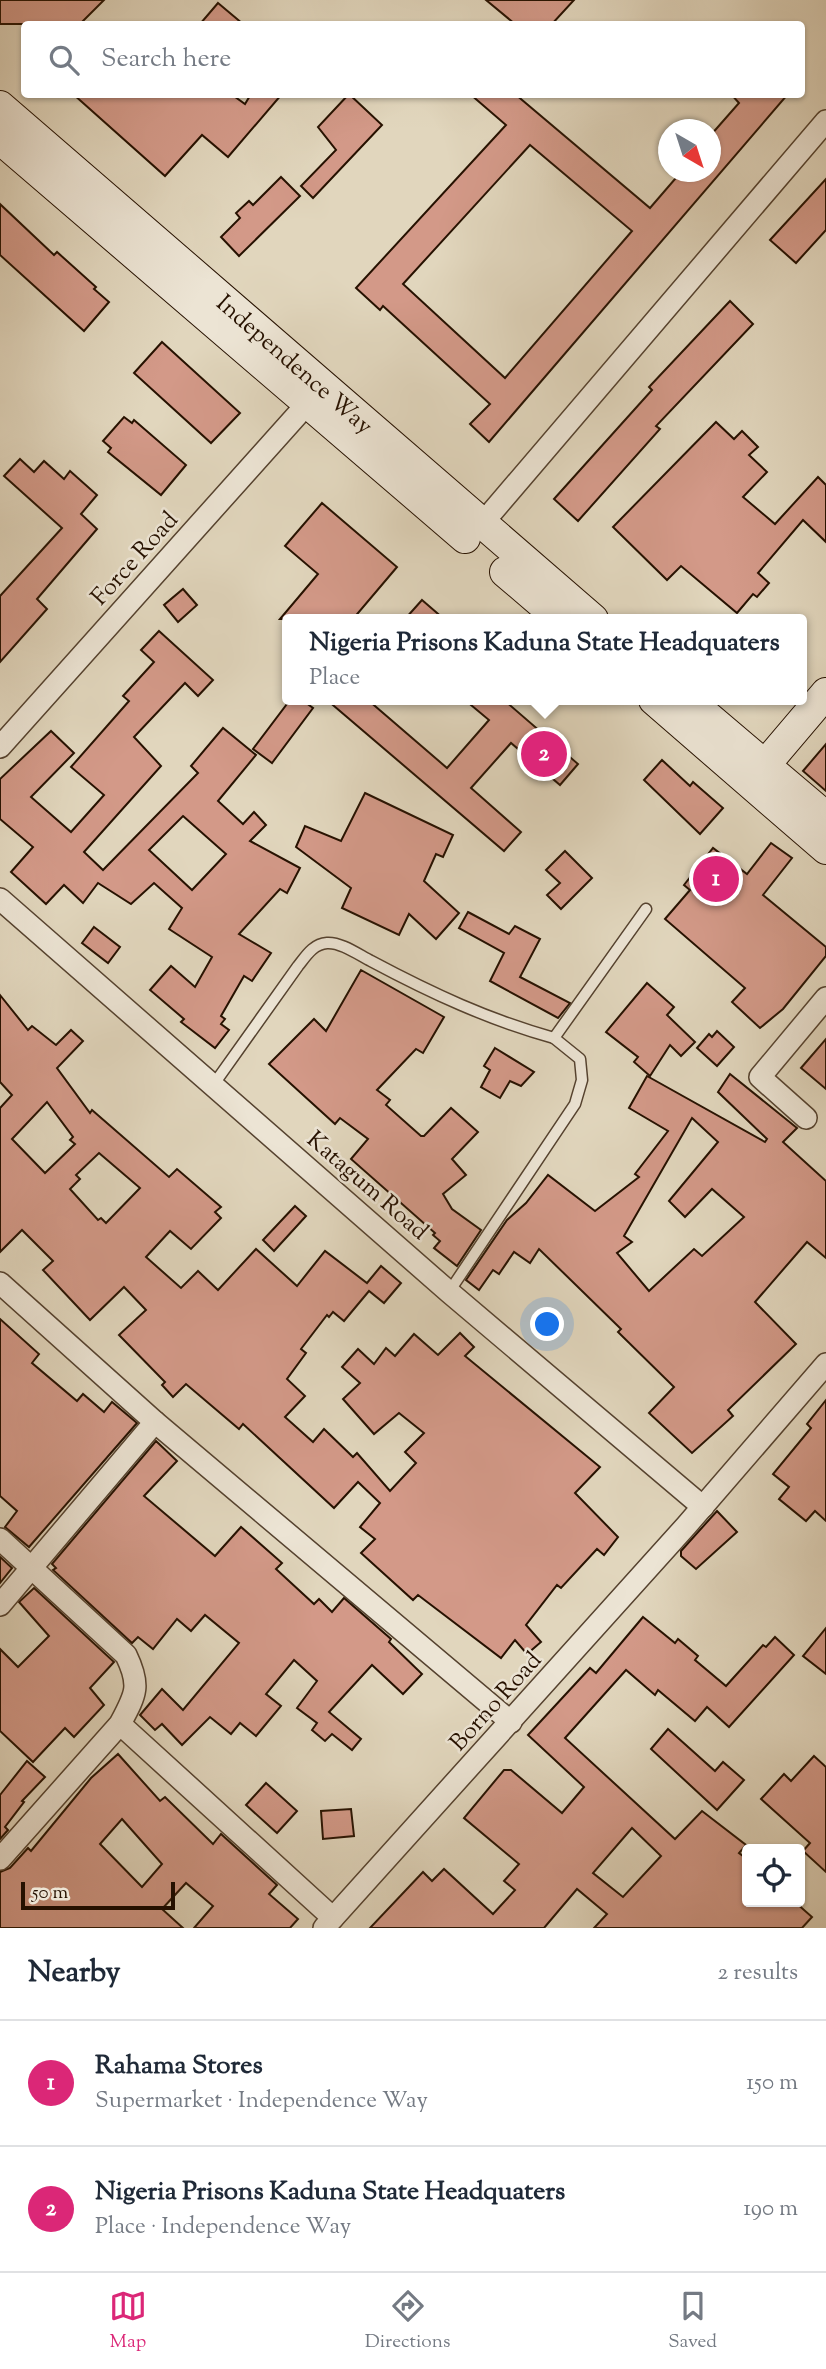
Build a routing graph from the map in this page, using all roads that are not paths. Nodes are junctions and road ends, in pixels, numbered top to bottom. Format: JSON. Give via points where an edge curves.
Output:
{"nodes":[{"id":1,"x":0,"y":106,"type":"edge"},
{"id":2,"x":826,"y":121,"type":"edge"},
{"id":3,"x":0,"y":139,"type":"edge"},
{"id":4,"x":307,"y":404,"type":"junction"},
{"id":5,"x":481,"y":525,"type":"junction"},
{"id":6,"x":554,"y":614,"type":"edge"},
{"id":7,"x":587,"y":614,"type":"edge"},
{"id":8,"x":826,"y":694,"type":"edge"},
{"id":9,"x":660,"y":705,"type":"edge"},
{"id":10,"x":694,"y":705,"type":"edge"},
{"id":11,"x":0,"y":747,"type":"edge"},
{"id":12,"x":765,"y":765,"type":"junction"},
{"id":13,"x":826,"y":817,"type":"edge"},
{"id":14,"x":826,"y":849,"type":"edge"},
{"id":15,"x":0,"y":899,"type":"edge"},
{"id":16,"x":646,"y":909,"type":"dead end"},
{"id":17,"x":826,"y":998,"type":"edge"},
{"id":18,"x":554,"y":1038,"type":"junction"},
{"id":19,"x":214,"y":1084,"type":"junction"},
{"id":20,"x":806,"y":1118,"type":"dead end"},
{"id":21,"x":449,"y":1292,"type":"junction"},
{"id":22,"x":3,"y":1293,"type":"edge"},
{"id":23,"x":826,"y":1364,"type":"edge"},
{"id":24,"x":155,"y":1422,"type":"junction"},
{"id":25,"x":703,"y":1507,"type":"junction"},
{"id":26,"x":0,"y":1539,"type":"edge"},
{"id":27,"x":33,"y":1568,"type":"junction"},
{"id":28,"x":0,"y":1605,"type":"edge"},
{"id":29,"x":512,"y":1722,"type":"junction"},
{"id":30,"x":120,"y":1724,"type":"junction"},
{"id":31,"x":0,"y":1859,"type":"edge"},
{"id":32,"x":328,"y":1923,"type":"edge"}],
"edges":[{"from":1,"to":5,"type":"main road","name":"Independence Way"},
{"from":2,"to":5,"type":"street"},
{"from":3,"to":4,"type":"main road","name":"Independence Way"},
{"from":4,"to":6,"type":"main road","name":"Independence Way"},
{"from":4,"to":11,"type":"street","name":"Force Road"},
{"from":5,"to":7,"type":"main road","name":"Independence Way"},
{"from":8,"to":12,"type":"main road"},
{"from":9,"to":14,"type":"main road"},
{"from":10,"to":12,"type":"main road"},
{"from":12,"to":13,"type":"main road"},
{"from":15,"to":19,"type":"street","name":"Katagum Road"},
{"from":16,"to":18,"type":"lane"},
{"from":17,"to":20,"type":"street","via":[[760,1077]]},
{"from":18,"to":19,"type":"lane","via":[[444,1000],[328,942],[313,947]]},
{"from":18,"to":21,"type":"lane","via":[[580,1059],[582,1080],[575,1104]]},
{"from":19,"to":21,"type":"street","name":"Katagum Road"},
{"from":21,"to":25,"type":"street","name":"Katagum Road"},
{"from":22,"to":24,"type":"street"},
{"from":23,"to":25,"type":"street","name":"Borno Road"},
{"from":24,"to":27,"type":"street"},
{"from":24,"to":29,"type":"street"},
{"from":25,"to":29,"type":"street","name":"Borno Road"},
{"from":26,"to":27,"type":"street"},
{"from":27,"to":28,"type":"street"},
{"from":27,"to":30,"type":"street","via":[[126,1655],[137,1678],[134,1698]]},
{"from":29,"to":32,"type":"street","name":"Borno Road"},
{"from":30,"to":31,"type":"street"},
{"from":30,"to":32,"type":"street"}]}
